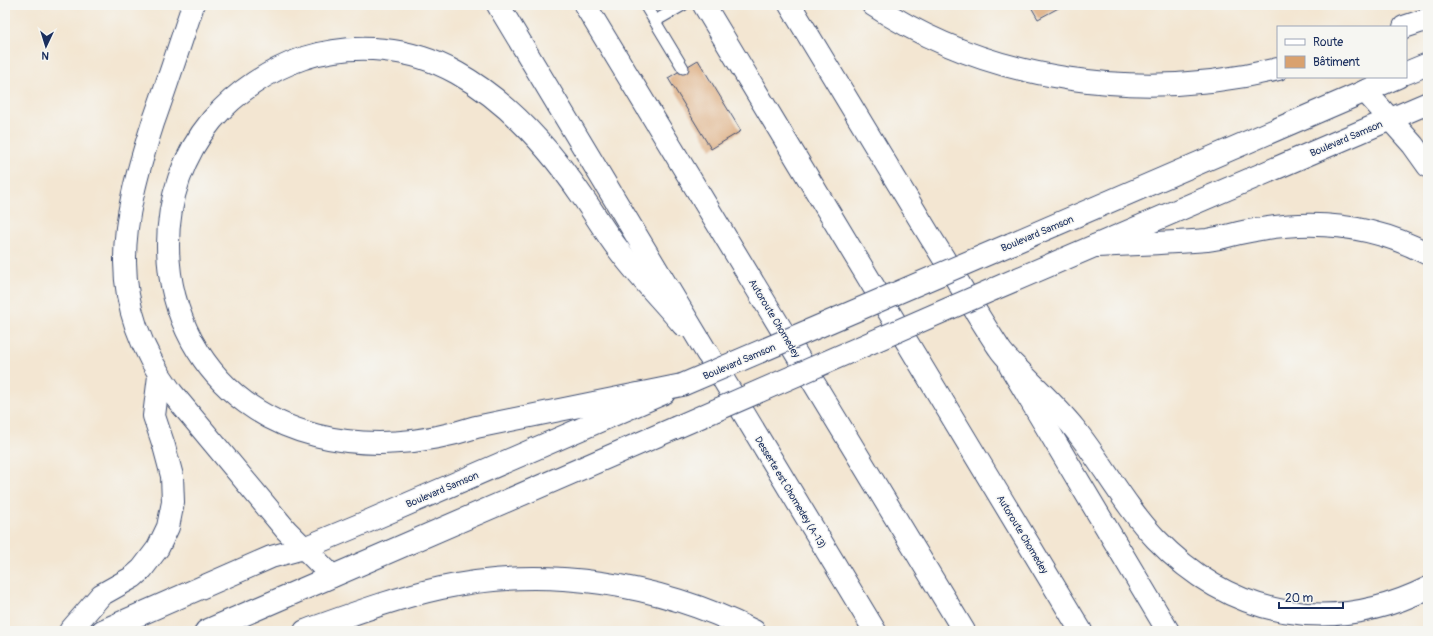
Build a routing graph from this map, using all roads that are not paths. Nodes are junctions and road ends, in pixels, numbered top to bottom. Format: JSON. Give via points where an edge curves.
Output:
{"nodes":[{"id":1,"x":193,"y":5,"type":"edge"},
{"id":2,"x":498,"y":5,"type":"edge"},
{"id":3,"x":585,"y":5,"type":"edge"},
{"id":4,"x":645,"y":5,"type":"edge"},
{"id":5,"x":683,"y":5,"type":"edge"},
{"id":6,"x":704,"y":5,"type":"edge"},
{"id":7,"x":790,"y":5,"type":"edge"},
{"id":8,"x":873,"y":5,"type":"edge"},
{"id":9,"x":1428,"y":19,"type":"edge"},
{"id":10,"x":655,"y":21,"type":"junction"},
{"id":11,"x":1407,"y":26,"type":"edge"},
{"id":12,"x":1428,"y":64,"type":"edge"},
{"id":13,"x":683,"y":68,"type":"dead end"},
{"id":14,"x":1277,"y":69,"type":"edge"},
{"id":15,"x":1407,"y":73,"type":"edge"},
{"id":16,"x":1396,"y":78,"type":"edge"},
{"id":17,"x":1365,"y":91,"type":"junction"},
{"id":18,"x":1428,"y":102,"type":"edge"},
{"id":19,"x":1390,"y":119,"type":"junction"},
{"id":20,"x":1428,"y":166,"type":"edge"},
{"id":21,"x":1095,"y":246,"type":"junction"},
{"id":22,"x":1428,"y":254,"type":"edge"},
{"id":23,"x":1000,"y":350,"type":"junction"},
{"id":24,"x":707,"y":353,"type":"junction"},
{"id":25,"x":159,"y":376,"type":"junction"},
{"id":26,"x":655,"y":394,"type":"junction"},
{"id":27,"x":304,"y":548,"type":"junction"},
{"id":28,"x":332,"y":576,"type":"junction"},
{"id":29,"x":1428,"y":588,"type":"edge"},
{"id":30,"x":70,"y":631,"type":"edge"},
{"id":31,"x":102,"y":631,"type":"edge"},
{"id":32,"x":206,"y":631,"type":"edge"},
{"id":33,"x":305,"y":631,"type":"edge"},
{"id":34,"x":754,"y":631,"type":"edge"},
{"id":35,"x":875,"y":631,"type":"edge"},
{"id":36,"x":964,"y":631,"type":"edge"},
{"id":37,"x":1081,"y":631,"type":"edge"},
{"id":38,"x":1168,"y":631,"type":"edge"}],
"edges":[{"from":1,"to":25,"type":"main road","via":[[141,161],[129,207],[124,243],[125,281],[132,318]]},
{"from":2,"to":24,"type":"main road"},
{"from":3,"to":36,"type":"main road","name":"Autoroute Chomedey"},
{"from":4,"to":10,"type":"lane"},
{"from":5,"to":10,"type":"lane"},
{"from":6,"to":37,"type":"main road","name":"Autoroute Chomedey"},
{"from":7,"to":23,"type":"main road"},
{"from":8,"to":14,"type":"main road","via":[[916,30],[964,51],[1018,68],[1069,79],[1120,85],[1165,85],[1214,81]]},
{"from":9,"to":11,"type":"main road"},
{"from":10,"to":13,"type":"lane"},
{"from":12,"to":15,"type":"main road"},
{"from":16,"to":17,"type":"main road","name":"Boulevard Samson"},
{"from":17,"to":19,"type":"main road"},
{"from":17,"to":26,"type":"main road","name":"Boulevard Samson","bridge":true,"via":[[682,385]]},
{"from":18,"to":19,"type":"main road","name":"Boulevard Samson"},
{"from":19,"to":20,"type":"main road"},
{"from":19,"to":21,"type":"main road","name":"Boulevard Samson"},
{"from":21,"to":22,"type":"main road","via":[[1208,240],[1275,226],[1317,224],[1335,225],[1392,237]]},
{"from":21,"to":28,"type":"main road","name":"Boulevard Samson","bridge":true},
{"from":23,"to":29,"type":"main road","via":[[1074,428],[1126,503],[1155,538],[1185,566],[1218,589],[1274,613],[1292,617],[1331,619],[1384,609]]},
{"from":23,"to":38,"type":"main road"},
{"from":24,"to":26,"type":"main road","via":[[618,249],[563,170],[532,133],[492,95],[439,64],[403,53],[365,48],[308,57],[282,67],[253,83],[227,105],[196,141],[177,185],[169,218],[169,270],[177,305],[188,333],[205,362],[229,389],[270,418],[301,432],[334,440],[404,443],[451,435],[476,426]]},
{"from":24,"to":35,"type":"main road","name":"Desserte est Chomedey (A-13)"},
{"from":25,"to":27,"type":"main road","via":[[193,420]]},
{"from":25,"to":30,"type":"main road","via":[[154,416],[172,476],[172,502],[168,527],[158,548],[142,570],[101,596]]},
{"from":26,"to":27,"type":"main road","name":"Boulevard Samson"},
{"from":27,"to":28,"type":"main road"},
{"from":27,"to":31,"type":"main road","name":"Boulevard Samson","via":[[271,557]]},
{"from":28,"to":32,"type":"main road","name":"Boulevard Samson"},
{"from":33,"to":34,"type":"main road","via":[[440,588],[484,581],[529,578],[595,582],[656,593],[707,610]]}]}
